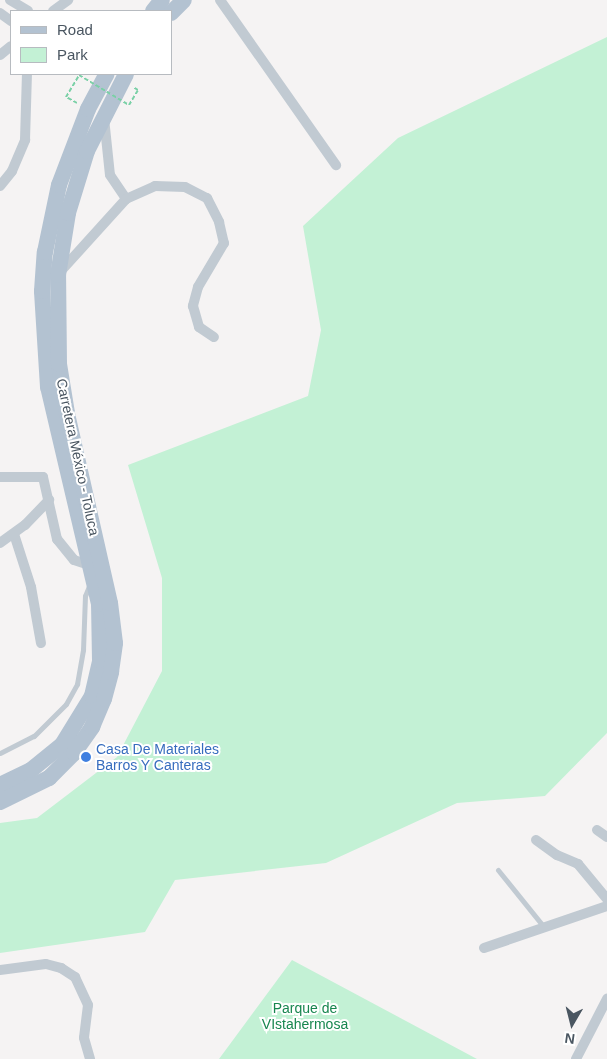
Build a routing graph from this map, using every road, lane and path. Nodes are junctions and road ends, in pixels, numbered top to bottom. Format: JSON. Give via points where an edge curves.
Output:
{"nodes":[{"id":1,"x":10,"y":0,"type":"edge"},
{"id":2,"x":68,"y":0,"type":"edge"},
{"id":3,"x":162,"y":0,"type":"edge"},
{"id":4,"x":184,"y":0,"type":"edge"},
{"id":5,"x":220,"y":0,"type":"edge"},
{"id":6,"x":26,"y":10,"type":"edge"},
{"id":7,"x":54,"y":10,"type":"edge"},
{"id":8,"x":154,"y":10,"type":"edge"},
{"id":9,"x":172,"y":12,"type":"edge"},
{"id":10,"x":10,"y":47,"type":"edge"},
{"id":11,"x":0,"y":55,"type":"edge"},
{"id":12,"x":27,"y":75,"type":"edge"},
{"id":13,"x":77,"y":75,"type":"edge"},
{"id":14,"x":80,"y":75,"type":"edge"},
{"id":15,"x":106,"y":75,"type":"edge"},
{"id":16,"x":126,"y":75,"type":"edge"},
{"id":17,"x":138,"y":90,"type":"dead end"},
{"id":18,"x":66,"y":97,"type":"dead end"},
{"id":19,"x":104,"y":118,"type":"junction"},
{"id":20,"x":336,"y":165,"type":"dead end"},
{"id":21,"x":0,"y":186,"type":"edge"},
{"id":22,"x":126,"y":199,"type":"junction"},
{"id":23,"x":58,"y":275,"type":"junction"},
{"id":24,"x":214,"y":337,"type":"dead end"},
{"id":25,"x":0,"y":477,"type":"edge"},
{"id":26,"x":49,"y":500,"type":"junction"},
{"id":27,"x":14,"y":534,"type":"junction"},
{"id":28,"x":0,"y":543,"type":"edge"},
{"id":29,"x":91,"y":571,"type":"junction"},
{"id":30,"x":41,"y":643,"type":"dead end"},
{"id":31,"x":0,"y":753,"type":"edge"},
{"id":32,"x":0,"y":785,"type":"edge"},
{"id":33,"x":0,"y":802,"type":"edge"},
{"id":34,"x":597,"y":830,"type":"dead end"},
{"id":35,"x":607,"y":836,"type":"edge"},
{"id":36,"x":536,"y":840,"type":"dead end"},
{"id":37,"x":498,"y":870,"type":"dead end"},
{"id":38,"x":607,"y":899,"type":"edge"},
{"id":39,"x":607,"y":906,"type":"edge"},
{"id":40,"x":544,"y":928,"type":"junction"},
{"id":41,"x":484,"y":948,"type":"dead end"},
{"id":42,"x":0,"y":970,"type":"edge"},
{"id":43,"x":607,"y":999,"type":"edge"},
{"id":44,"x":90,"y":1059,"type":"edge"},
{"id":45,"x":576,"y":1059,"type":"edge"}],
"edges":[{"from":1,"to":6,"type":"street"},
{"from":2,"to":7,"type":"street"},
{"from":3,"to":8,"type":"main road"},
{"from":4,"to":9,"type":"main road"},
{"from":5,"to":20,"type":"street"},
{"from":10,"to":11,"type":"street"},
{"from":12,"to":21,"type":"street","via":[[25,140],[12,171]]},
{"from":13,"to":18,"type":"path"},
{"from":14,"to":17,"type":"path","bridge":true,"via":[[129,105]]},
{"from":15,"to":29,"type":"main road","name":"Carretera México - Toluca","via":[[88,109],[59,185],[45,252],[42,290],[48,387]]},
{"from":16,"to":19,"type":"main road","name":"Carretera México - Toluca"},
{"from":19,"to":22,"type":"street","via":[[110,175]]},
{"from":19,"to":23,"type":"main road","name":"Carretera México - Toluca","via":[[87,151],[71,204]]},
{"from":22,"to":23,"type":"street"},
{"from":22,"to":24,"type":"street","via":[[154,186],[185,187],[207,198],[219,222],[224,243],[198,287],[193,306],[199,327]]},
{"from":23,"to":33,"type":"main road","name":"Carretera México - Toluca","via":[[59,355],[67,413],[110,603],[115,643],[104,699],[92,727],[74,753],[49,778]]},
{"from":25,"to":26,"type":"street","via":[[43,477]]},
{"from":26,"to":27,"type":"street"},
{"from":26,"to":29,"type":"street","via":[[64,552]]},
{"from":27,"to":28,"type":"street"},
{"from":27,"to":30,"type":"street","via":[[31,587]]},
{"from":29,"to":31,"type":"lane","via":[[85,596],[83,650],[77,684],[66,704],[34,736]]},
{"from":29,"to":32,"type":"main road","name":"Carretera México - Toluca","via":[[101,642],[92,696],[62,745],[31,770]]},
{"from":34,"to":35,"type":"street"},
{"from":36,"to":38,"type":"street","via":[[557,855],[578,864]]},
{"from":37,"to":40,"type":"lane"},
{"from":39,"to":40,"type":"street"},
{"from":40,"to":41,"type":"street"},
{"from":42,"to":44,"type":"street","via":[[46,964],[75,977],[88,1005],[84,1038]]},
{"from":43,"to":45,"type":"street"}]}
